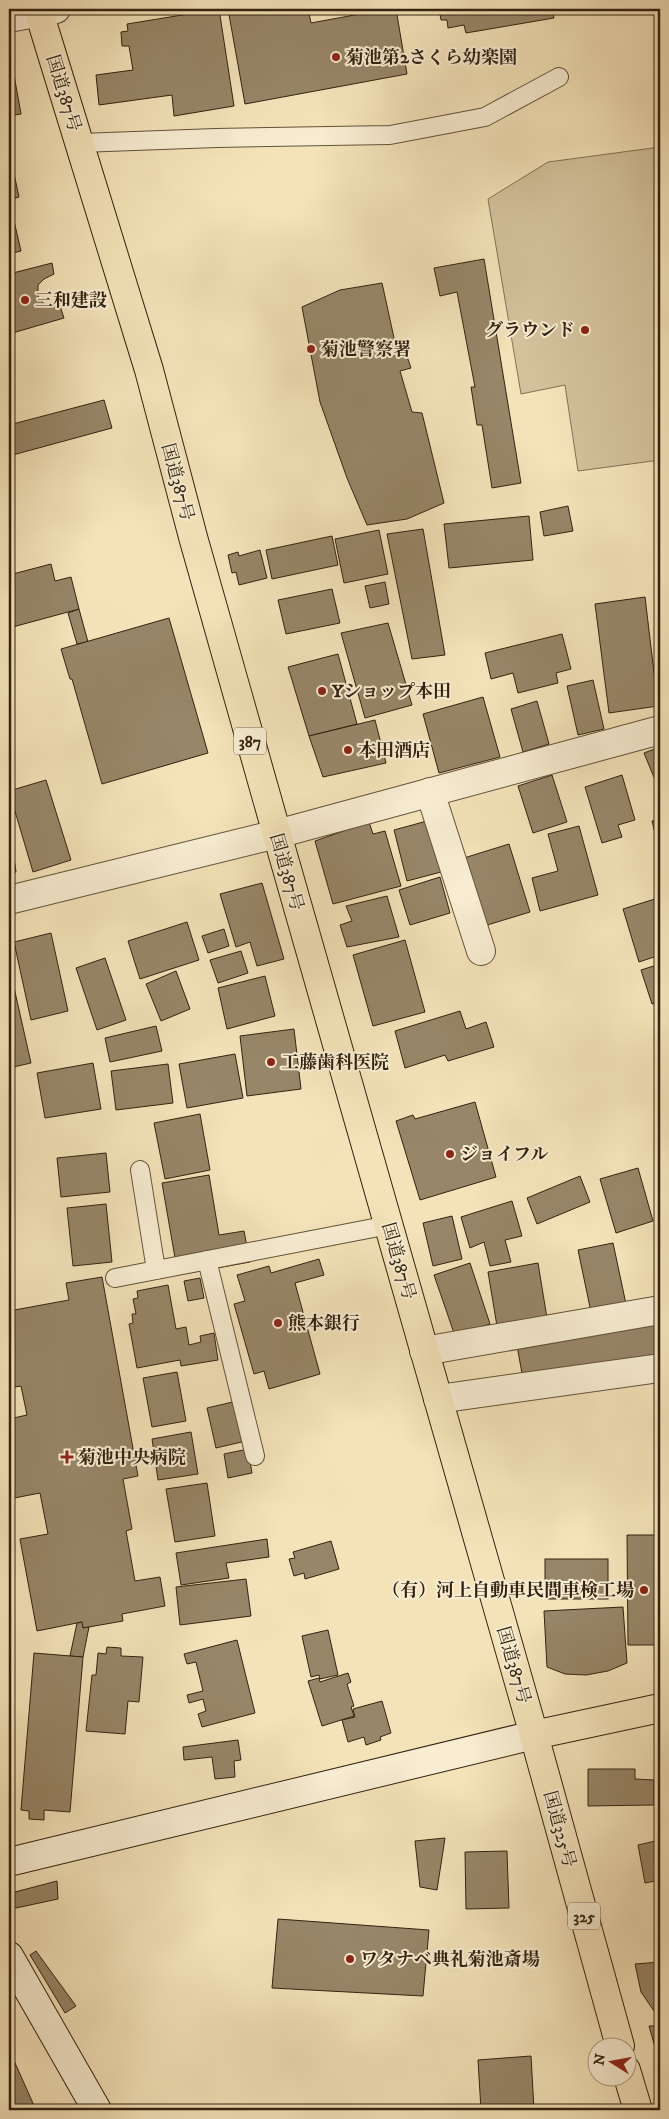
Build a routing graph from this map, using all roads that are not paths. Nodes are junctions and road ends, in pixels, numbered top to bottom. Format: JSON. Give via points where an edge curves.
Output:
{"nodes":[{"id":1,"x":45,"y":10,"type":"edge"},
{"id":2,"x":9,"y":18,"type":"edge"},
{"id":3,"x":558,"y":77,"type":"dead end"},
{"id":4,"x":80,"y":143,"type":"junction"},
{"id":5,"x":660,"y":730,"type":"edge"},
{"id":6,"x":430,"y":792,"type":"junction"},
{"id":7,"x":276,"y":834,"type":"junction"},
{"id":8,"x":9,"y":900,"type":"edge"},
{"id":9,"x":481,"y":951,"type":"dead end"},
{"id":10,"x":140,"y":1170,"type":"dead end"},
{"id":11,"x":388,"y":1225,"type":"junction"},
{"id":12,"x":207,"y":1260,"type":"junction"},
{"id":13,"x":156,"y":1270,"type":"junction"},
{"id":14,"x":116,"y":1278,"type":"dead end"},
{"id":15,"x":660,"y":1310,"type":"edge"},
{"id":16,"x":424,"y":1351,"type":"junction"},
{"id":17,"x":660,"y":1368,"type":"edge"},
{"id":18,"x":438,"y":1399,"type":"junction"},
{"id":19,"x":255,"y":1456,"type":"dead end"},
{"id":20,"x":660,"y":1708,"type":"edge"},
{"id":21,"x":534,"y":1735,"type":"junction"},
{"id":22,"x":9,"y":1862,"type":"edge"},
{"id":23,"x":9,"y":1956,"type":"edge"},
{"id":24,"x":617,"y":2036,"type":"edge"},
{"id":25,"x":631,"y":2086,"type":"edge"},
{"id":26,"x":97,"y":2110,"type":"edge"},
{"id":27,"x":638,"y":2110,"type":"edge"}],
"edges":[{"from":1,"to":2,"type":"street"},
{"from":1,"to":4,"type":"highway","name":"国道387号","number":"387"},
{"from":3,"to":4,"type":"lane","via":[[485,117],[390,135]]},
{"from":4,"to":7,"type":"highway","name":"国道387号","number":"387","via":[[149,370]]},
{"from":5,"to":6,"type":"street"},
{"from":6,"to":7,"type":"street"},
{"from":6,"to":9,"type":"street"},
{"from":7,"to":8,"type":"street"},
{"from":7,"to":11,"type":"highway","name":"国道387号","number":"387"},
{"from":10,"to":13,"type":"lane"},
{"from":11,"to":12,"type":"lane"},
{"from":11,"to":16,"type":"highway","name":"国道387号","number":"387"},
{"from":12,"to":13,"type":"lane"},
{"from":12,"to":19,"type":"lane"},
{"from":13,"to":14,"type":"lane"},
{"from":15,"to":16,"type":"street"},
{"from":16,"to":18,"type":"highway","name":"国道387号","number":"387"},
{"from":17,"to":18,"type":"street"},
{"from":18,"to":21,"type":"highway","name":"国道387号","number":"387"},
{"from":20,"to":21,"type":"highway"},
{"from":21,"to":22,"type":"street"},
{"from":21,"to":24,"type":"highway","name":"国道325号","number":"325"},
{"from":23,"to":26,"type":"street"},
{"from":25,"to":27,"type":"highway"}]}
